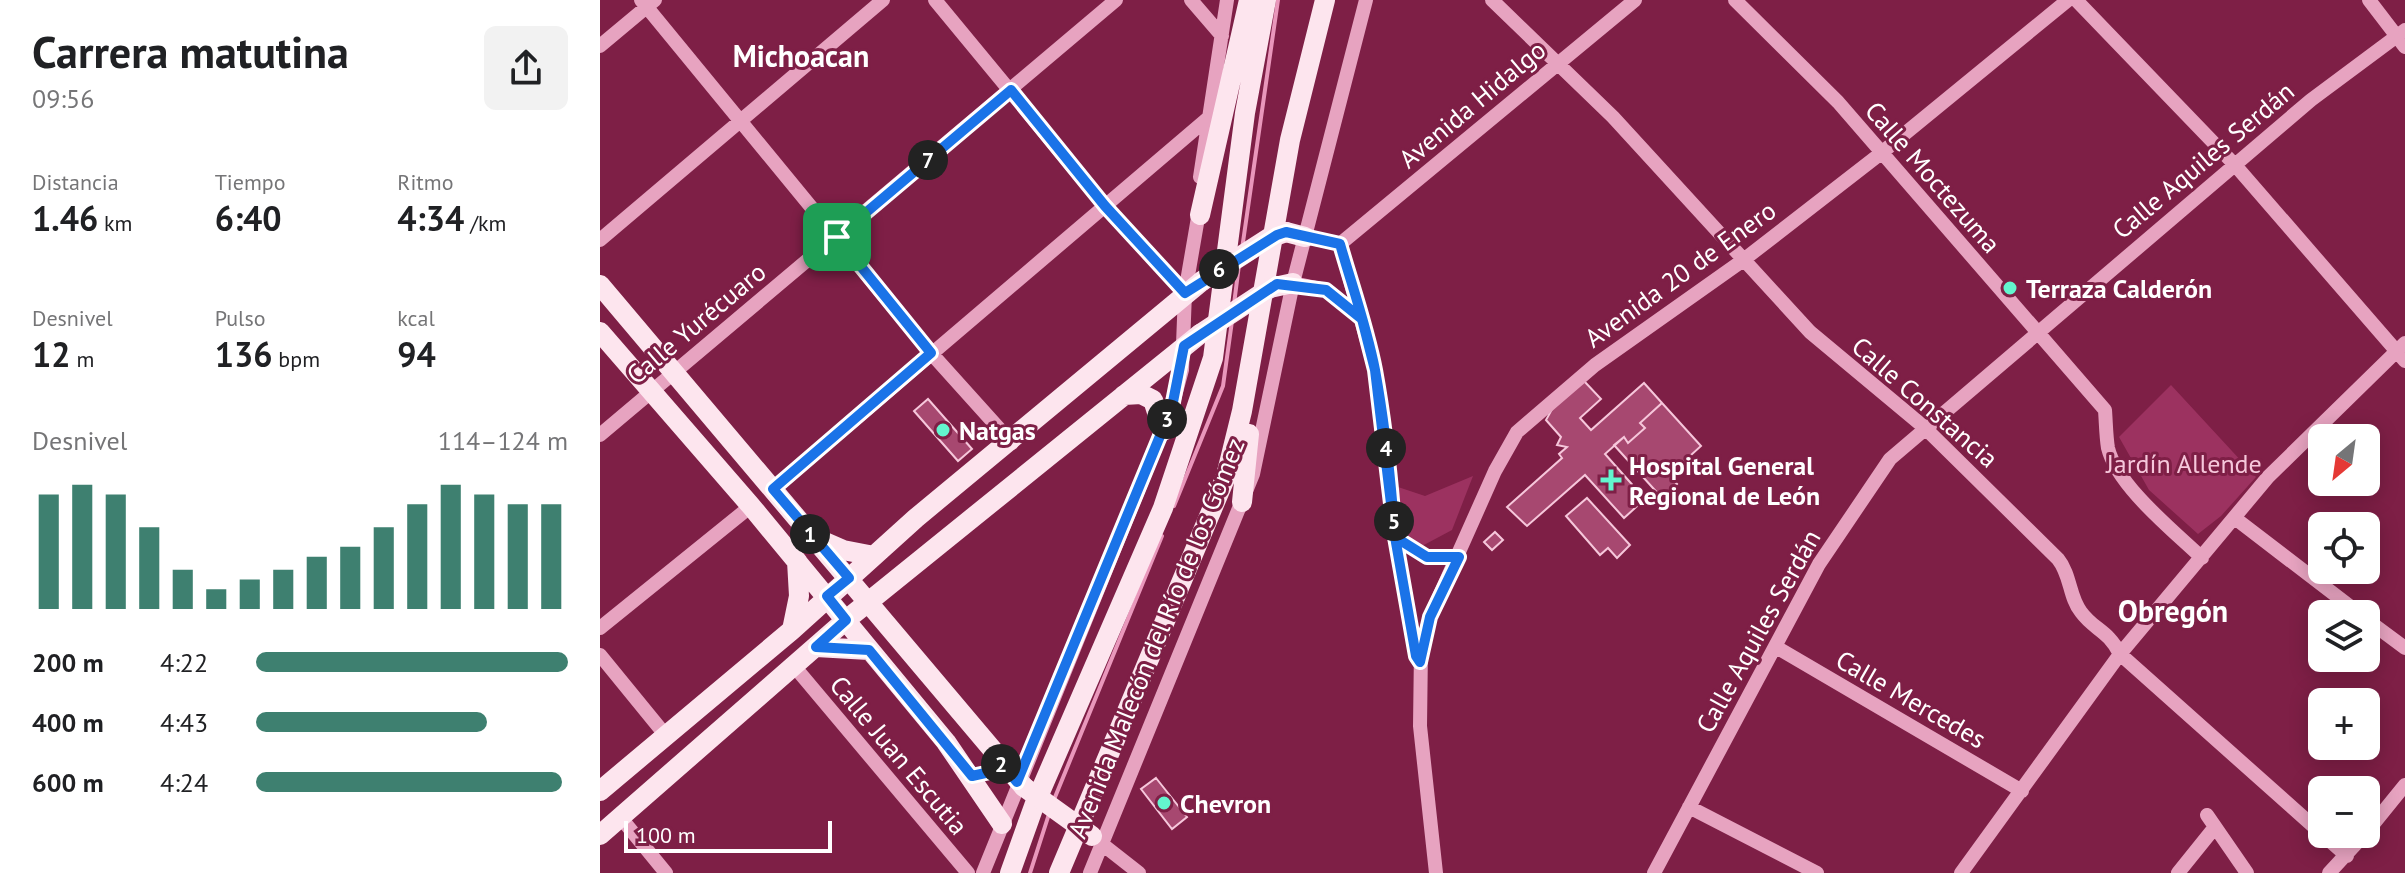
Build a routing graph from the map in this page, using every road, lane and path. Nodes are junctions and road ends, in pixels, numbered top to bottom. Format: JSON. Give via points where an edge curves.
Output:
{"nodes":[{"id":1,"x":883,"y":0,"type":"edge"},
{"id":2,"x":935,"y":0,"type":"edge"},
{"id":3,"x":1116,"y":0,"type":"edge"},
{"id":4,"x":1191,"y":0,"type":"edge"},
{"id":5,"x":1227,"y":0,"type":"edge"},
{"id":6,"x":1249,"y":0,"type":"edge"},
{"id":7,"x":1266,"y":0,"type":"edge"},
{"id":8,"x":1325,"y":0,"type":"edge"},
{"id":9,"x":1366,"y":0,"type":"edge"},
{"id":10,"x":1492,"y":0,"type":"edge"},
{"id":11,"x":1635,"y":0,"type":"edge"},
{"id":12,"x":1735,"y":0,"type":"edge"},
{"id":13,"x":2068,"y":0,"type":"edge"},
{"id":14,"x":2076,"y":0,"type":"edge"},
{"id":15,"x":2369,"y":0,"type":"edge"},
{"id":16,"x":648,"y":2,"type":"edge"},
{"id":17,"x":1222,"y":36,"type":"junction"},
{"id":18,"x":2403,"y":38,"type":"edge"},
{"id":19,"x":600,"y":46,"type":"edge"},
{"id":20,"x":1557,"y":63,"type":"junction"},
{"id":21,"x":1011,"y":90,"type":"junction"},
{"id":22,"x":1207,"y":119,"type":"junction"},
{"id":23,"x":741,"y":120,"type":"junction"},
{"id":24,"x":1880,"y":154,"type":"junction"},
{"id":25,"x":2235,"y":165,"type":"junction"},
{"id":26,"x":1105,"y":206,"type":"junction"},
{"id":27,"x":1200,"y":215,"type":"junction"},
{"id":28,"x":1296,"y":234,"type":"junction"},
{"id":29,"x":837,"y":237,"type":"junction"},
{"id":30,"x":600,"y":240,"type":"edge"},
{"id":31,"x":1340,"y":244,"type":"junction"},
{"id":32,"x":1742,"y":261,"type":"junction"},
{"id":33,"x":1293,"y":283,"type":"junction"},
{"id":34,"x":600,"y":285,"type":"edge"},
{"id":35,"x":1194,"y":287,"type":"junction"},
{"id":36,"x":1266,"y":293,"type":"junction"},
{"id":37,"x":1362,"y":319,"type":"junction"},
{"id":38,"x":2037,"y":331,"type":"junction"},
{"id":39,"x":600,"y":332,"type":"edge"},
{"id":40,"x":1192,"y":340,"type":"junction"},
{"id":41,"x":2402,"y":351,"type":"edge"},
{"id":42,"x":931,"y":353,"type":"junction"},
{"id":43,"x":675,"y":373,"type":"junction"},
{"id":44,"x":650,"y":392,"type":"junction"},
{"id":45,"x":1124,"y":395,"type":"junction"},
{"id":46,"x":1924,"y":427,"type":"junction"},
{"id":47,"x":1163,"y":431,"type":"junction"},
{"id":48,"x":600,"y":435,"type":"edge"},
{"id":49,"x":1012,"y":443,"type":"junction"},
{"id":50,"x":773,"y":489,"type":"junction"},
{"id":51,"x":1242,"y":502,"type":"junction"},
{"id":52,"x":751,"y":506,"type":"junction"},
{"id":53,"x":2236,"y":519,"type":"junction"},
{"id":54,"x":806,"y":530,"type":"junction"},
{"id":55,"x":1395,"y":537,"type":"junction"},
{"id":56,"x":874,"y":556,"type":"junction"},
{"id":57,"x":1459,"y":557,"type":"junction"},
{"id":58,"x":2202,"y":558,"type":"junction"},
{"id":59,"x":797,"y":561,"type":"junction"},
{"id":60,"x":849,"y":578,"type":"junction"},
{"id":61,"x":827,"y":596,"type":"junction"},
{"id":62,"x":2342,"y":600,"type":"edge"},
{"id":63,"x":869,"y":602,"type":"junction"},
{"id":64,"x":846,"y":620,"type":"junction"},
{"id":65,"x":600,"y":628,"type":"edge"},
{"id":66,"x":2380,"y":629,"type":"edge"},
{"id":67,"x":792,"y":630,"type":"junction"},
{"id":68,"x":816,"y":647,"type":"junction"},
{"id":69,"x":1776,"y":647,"type":"junction"},
{"id":70,"x":2405,"y":648,"type":"edge"},
{"id":71,"x":869,"y":650,"type":"junction"},
{"id":72,"x":2120,"y":654,"type":"junction"},
{"id":73,"x":600,"y":655,"type":"edge"},
{"id":74,"x":1420,"y":662,"type":"junction"},
{"id":75,"x":794,"y":666,"type":"junction"},
{"id":76,"x":667,"y":737,"type":"junction"},
{"id":77,"x":997,"y":758,"type":"junction"},
{"id":78,"x":972,"y":776,"type":"junction"},
{"id":79,"x":1020,"y":785,"type":"junction"},
{"id":80,"x":2405,"y":785,"type":"edge"},
{"id":81,"x":600,"y":791,"type":"edge"},
{"id":82,"x":2022,"y":791,"type":"junction"},
{"id":83,"x":1689,"y":807,"type":"junction"},
{"id":84,"x":2380,"y":815,"type":"edge"},
{"id":85,"x":621,"y":818,"type":"junction"},
{"id":86,"x":2308,"y":822,"type":"edge"},
{"id":87,"x":1002,"y":824,"type":"junction"},
{"id":88,"x":600,"y":835,"type":"edge"},
{"id":89,"x":1097,"y":840,"type":"junction"},
{"id":90,"x":2338,"y":848,"type":"edge"},
{"id":91,"x":2353,"y":848,"type":"edge"},
{"id":92,"x":2347,"y":856,"type":"junction"},
{"id":93,"x":666,"y":873,"type":"edge"},
{"id":94,"x":968,"y":873,"type":"edge"},
{"id":95,"x":983,"y":873,"type":"edge"},
{"id":96,"x":1010,"y":873,"type":"edge"},
{"id":97,"x":1059,"y":873,"type":"edge"},
{"id":98,"x":1090,"y":873,"type":"edge"},
{"id":99,"x":1139,"y":873,"type":"edge"},
{"id":100,"x":1436,"y":873,"type":"edge"},
{"id":101,"x":1654,"y":873,"type":"edge"},
{"id":102,"x":1817,"y":873,"type":"edge"},
{"id":103,"x":1961,"y":873,"type":"edge"},
{"id":104,"x":2178,"y":873,"type":"edge"},
{"id":105,"x":2247,"y":873,"type":"edge"},
{"id":106,"x":2329,"y":873,"type":"edge"}],
"edges":[{"from":1,"to":23,"type":"street"},
{"from":2,"to":21,"type":"street"},
{"from":3,"to":21,"type":"street","name":"Calle Yurécuaro"},
{"from":4,"to":17,"type":"street"},
{"from":5,"to":17,"type":"street"},
{"from":6,"to":27,"type":"main road"},
{"from":7,"to":96,"type":"main road","name":"Avenida Malecón del Río de los Gómez","via":[[1245,113],[1213,358],[1163,508]]},
{"from":8,"to":36,"type":"main road","name":"Avenida Malecón del Río de los Gómez","via":[[1290,140]]},
{"from":9,"to":28,"type":"street","name":"Avenida Malecón del Río de los Gómez"},
{"from":10,"to":20,"type":"street","name":"Calle Constancia"},
{"from":11,"to":20,"type":"street","name":"Avenida Hidalgo"},
{"from":12,"to":24,"type":"street","name":"Calle Moctezuma","via":[[1838,102]]},
{"from":13,"to":24,"type":"street","name":"Avenida 20 de Enero"},
{"from":14,"to":25,"type":"street"},
{"from":15,"to":18,"type":"street"},
{"from":16,"to":19,"type":"street"},
{"from":16,"to":23,"type":"street"},
{"from":17,"to":22,"type":"street"},
{"from":18,"to":25,"type":"street","name":"Calle Aquiles Serdán","via":[[2311,100]]},
{"from":20,"to":31,"type":"street","name":"Avenida Hidalgo"},
{"from":20,"to":32,"type":"street","name":"Calle Constancia","via":[[1613,117]]},
{"from":21,"to":26,"type":"street"},
{"from":21,"to":29,"type":"street","name":"Calle Yurécuaro"},
{"from":22,"to":26,"type":"street"},
{"from":22,"to":27,"type":"street"},
{"from":23,"to":29,"type":"street"},
{"from":23,"to":30,"type":"street"},
{"from":24,"to":32,"type":"street","name":"Avenida 20 de Enero"},
{"from":24,"to":38,"type":"street","name":"Calle Moctezuma"},
{"from":25,"to":38,"type":"street","name":"Calle Aquiles Serdán"},
{"from":25,"to":41,"type":"street"},
{"from":26,"to":35,"type":"street"},
{"from":26,"to":42,"type":"street"},
{"from":27,"to":35,"type":"street"},
{"from":28,"to":31,"type":"street"},
{"from":28,"to":33,"type":"street","name":"Avenida Malecón del Río de los Gómez"},
{"from":28,"to":35,"type":"main road","bridge":true,"via":[[1269,238]]},
{"from":29,"to":42,"type":"street"},
{"from":29,"to":43,"type":"street","name":"Calle Yurécuaro"},
{"from":31,"to":37,"type":"street"},
{"from":32,"to":46,"type":"street","name":"Calle Constancia","via":[[1845,364]]},
{"from":32,"to":57,"type":"street","name":"Avenida 20 de Enero","via":[[1595,365],[1517,432]]},
{"from":33,"to":36,"type":"main road"},
{"from":33,"to":37,"type":"street","via":[[1326,290]]},
{"from":33,"to":51,"type":"street","name":"Avenida Malecón del Río de los Gómez","via":[[1263,440]]},
{"from":34,"to":43,"type":"main road"},
{"from":35,"to":40,"type":"street"},
{"from":35,"to":49,"type":"main road"},
{"from":36,"to":40,"type":"main road","bridge":true},
{"from":36,"to":51,"type":"main road"},
{"from":36,"to":97,"type":"main road","name":"Avenida Malecón del Río de los Gómez","via":[[1226,476]]},
{"from":37,"to":55,"type":"street","via":[[1375,370]]},
{"from":38,"to":46,"type":"street","name":"Calle Aquiles Serdán"},
{"from":38,"to":58,"type":"street","name":"Calle Moctezuma","via":[[2105,410],[2108,450],[2127,480]]},
{"from":39,"to":44,"type":"main road"},
{"from":40,"to":45,"type":"main road"},
{"from":40,"to":47,"type":"street"},
{"from":41,"to":53,"type":"street","via":[[2294,448]]},
{"from":42,"to":49,"type":"street"},
{"from":42,"to":50,"type":"street"},
{"from":43,"to":44,"type":"street","name":"Calle Yurécuaro"},
{"from":43,"to":50,"type":"main road"},
{"from":44,"to":48,"type":"street","name":"Calle Yurécuaro"},
{"from":44,"to":52,"type":"main road"},
{"from":45,"to":47,"type":"main road","via":[[1153,400]]},
{"from":45,"to":63,"type":"main road"},
{"from":46,"to":69,"type":"street","name":"Calle Aquiles Serdán","via":[[1863,495]]},
{"from":46,"to":72,"type":"street","name":"Calle Constancia","via":[[2058,559],[2081,613],[2112,637]]},
{"from":47,"to":79,"type":"street"},
{"from":49,"to":56,"type":"main road"},
{"from":50,"to":54,"type":"main road"},
{"from":51,"to":89,"type":"street","name":"Avenida Malecón del Río de los Gómez"},
{"from":52,"to":59,"type":"main road"},
{"from":52,"to":65,"type":"street"},
{"from":53,"to":58,"type":"street"},
{"from":53,"to":62,"type":"street"},
{"from":54,"to":56,"type":"main road","via":[[843,550]]},
{"from":54,"to":60,"type":"main road"},
{"from":55,"to":57,"type":"street","via":[[1427,557]]},
{"from":55,"to":74,"type":"street"},
{"from":56,"to":60,"type":"main road"},
{"from":57,"to":74,"type":"street","name":"Avenida 20 de Enero","via":[[1430,617]]},
{"from":58,"to":72,"type":"street"},
{"from":59,"to":61,"type":"main road"},
{"from":59,"to":67,"type":"main road","via":[[799,596]]},
{"from":60,"to":61,"type":"main road"},
{"from":60,"to":63,"type":"main road"},
{"from":61,"to":64,"type":"main road"},
{"from":61,"to":67,"type":"main road"},
{"from":63,"to":64,"type":"main road"},
{"from":63,"to":77,"type":"main road"},
{"from":64,"to":68,"type":"main road"},
{"from":64,"to":71,"type":"main road"},
{"from":66,"to":70,"type":"street"},
{"from":67,"to":76,"type":"main road"},
{"from":68,"to":71,"type":"main road"},
{"from":68,"to":75,"type":"main road"},
{"from":69,"to":82,"type":"street","name":"Calle Mercedes"},
{"from":69,"to":83,"type":"street","name":"Calle Aquiles Serdán"},
{"from":71,"to":78,"type":"main road"},
{"from":72,"to":82,"type":"street"},
{"from":72,"to":86,"type":"street","name":"Calle Constancia"},
{"from":73,"to":76,"type":"street"},
{"from":74,"to":100,"type":"street","via":[[1421,737]]},
{"from":75,"to":85,"type":"main road"},
{"from":75,"to":94,"type":"street","name":"Calle Juan Escutia"},
{"from":76,"to":81,"type":"main road"},
{"from":77,"to":78,"type":"main road","via":[[990,772]]},
{"from":77,"to":79,"type":"main road"},
{"from":78,"to":87,"type":"main road"},
{"from":79,"to":87,"type":"street"},
{"from":79,"to":89,"type":"main road","bridge":true},
{"from":80,"to":84,"type":"street"},
{"from":82,"to":103,"type":"street"},
{"from":83,"to":101,"type":"street","name":"Calle Aquiles Serdán"},
{"from":83,"to":102,"type":"street"},
{"from":85,"to":88,"type":"main road"},
{"from":85,"to":93,"type":"street"},
{"from":87,"to":95,"type":"street"},
{"from":89,"to":98,"type":"street","name":"Avenida Malecón del Río de los Gómez"},
{"from":89,"to":99,"type":"street"},
{"from":90,"to":92,"type":"street","name":"Calle Constancia"},
{"from":91,"to":92,"type":"street"},
{"from":92,"to":106,"type":"street"},
{"from":104,"to":105,"type":"street","via":[[2211,821]]}]}
